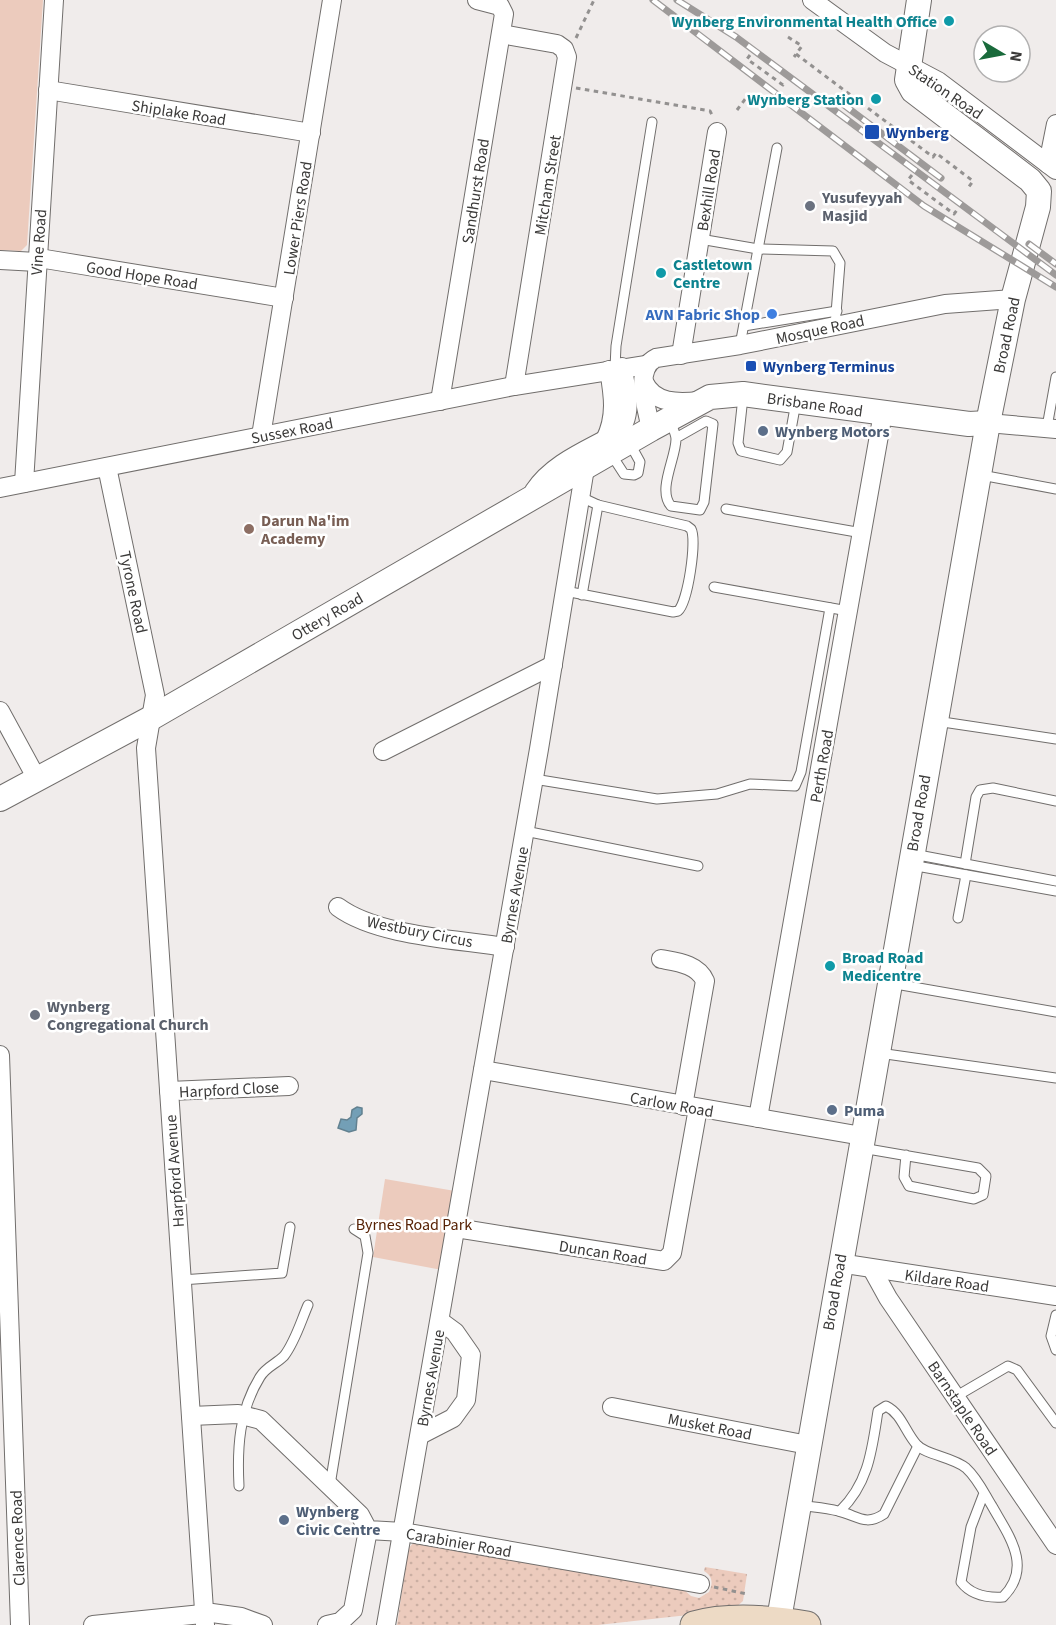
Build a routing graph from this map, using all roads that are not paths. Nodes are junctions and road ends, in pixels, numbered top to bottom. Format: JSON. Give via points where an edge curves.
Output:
{"nodes":[{"id":1,"x":54,"y":0,"type":"edge"},
{"id":2,"x":332,"y":0,"type":"edge"},
{"id":3,"x":477,"y":0,"type":"edge"},
{"id":4,"x":812,"y":0,"type":"edge"},
{"id":5,"x":919,"y":0,"type":"edge"},
{"id":6,"x":501,"y":34,"type":"junction"},
{"id":7,"x":909,"y":64,"type":"junction"},
{"id":8,"x":48,"y":90,"type":"junction"},
{"id":9,"x":652,"y":122,"type":"dead end"},
{"id":10,"x":1056,"y":124,"type":"edge"},
{"id":11,"x":717,"y":132,"type":"road end"},
{"id":12,"x":311,"y":133,"type":"junction"},
{"id":13,"x":777,"y":148,"type":"dead end"},
{"id":14,"x":1052,"y":167,"type":"edge"},
{"id":15,"x":700,"y":239,"type":"junction"},
{"id":16,"x":758,"y":249,"type":"junction"},
{"id":17,"x":0,"y":260,"type":"edge"},
{"id":18,"x":37,"y":262,"type":"junction"},
{"id":19,"x":284,"y":298,"type":"junction"},
{"id":20,"x":1013,"y":299,"type":"junction"},
{"id":21,"x":836,"y":318,"type":"junction"},
{"id":22,"x":744,"y":326,"type":"junction"},
{"id":23,"x":740,"y":345,"type":"junction"},
{"id":24,"x":681,"y":355,"type":"junction"},
{"id":25,"x":616,"y":368,"type":"junction"},
{"id":26,"x":645,"y":373,"type":"junction"},
{"id":27,"x":1056,"y":377,"type":"edge"},
{"id":28,"x":514,"y":386,"type":"junction"},
{"id":29,"x":743,"y":394,"type":"junction"},
{"id":30,"x":796,"y":400,"type":"junction"},
{"id":31,"x":440,"y":401,"type":"junction"},
{"id":32,"x":701,"y":401,"type":"junction"},
{"id":33,"x":883,"y":413,"type":"junction"},
{"id":34,"x":988,"y":423,"type":"junction"},
{"id":35,"x":1051,"y":428,"type":"edge"},
{"id":36,"x":665,"y":429,"type":"junction"},
{"id":37,"x":261,"y":436,"type":"junction"},
{"id":38,"x":615,"y":445,"type":"junction"},
{"id":39,"x":107,"y":467,"type":"junction"},
{"id":40,"x":585,"y":468,"type":"junction"},
{"id":41,"x":979,"y":475,"type":"junction"},
{"id":42,"x":24,"y":483,"type":"junction"},
{"id":43,"x":0,"y":488,"type":"edge"},
{"id":44,"x":1056,"y":489,"type":"edge"},
{"id":45,"x":580,"y":497,"type":"junction"},
{"id":46,"x":529,"y":500,"type":"junction"},
{"id":47,"x":598,"y":505,"type":"junction"},
{"id":48,"x":726,"y":509,"type":"dead end"},
{"id":49,"x":862,"y":533,"type":"junction"},
{"id":50,"x":714,"y":587,"type":"dead end"},
{"id":51,"x":574,"y":593,"type":"junction"},
{"id":52,"x":839,"y":610,"type":"junction"},
{"id":53,"x":553,"y":665,"type":"junction"},
{"id":54,"x":0,"y":711,"type":"edge"},
{"id":55,"x":151,"y":718,"type":"junction"},
{"id":56,"x":934,"y":721,"type":"junction"},
{"id":57,"x":1056,"y":739,"type":"edge"},
{"id":58,"x":383,"y":751,"type":"dead end"},
{"id":59,"x":37,"y":779,"type":"junction"},
{"id":60,"x":534,"y":779,"type":"junction"},
{"id":61,"x":0,"y":799,"type":"edge"},
{"id":62,"x":1056,"y":801,"type":"edge"},
{"id":63,"x":525,"y":831,"type":"junction"},
{"id":64,"x":910,"y":859,"type":"junction"},
{"id":65,"x":965,"y":864,"type":"junction"},
{"id":66,"x":698,"y":866,"type":"dead end"},
{"id":67,"x":966,"y":875,"type":"junction"},
{"id":68,"x":1056,"y":881,"type":"edge"},
{"id":69,"x":1056,"y":891,"type":"edge"},
{"id":70,"x":338,"y":907,"type":"dead end"},
{"id":71,"x":958,"y":918,"type":"dead end"},
{"id":72,"x":505,"y":947,"type":"junction"},
{"id":73,"x":661,"y":959,"type":"dead end"},
{"id":74,"x":888,"y":983,"type":"junction"},
{"id":75,"x":1056,"y":1012,"type":"edge"},
{"id":76,"x":876,"y":1053,"type":"junction"},
{"id":77,"x":0,"y":1054,"type":"edge"},
{"id":78,"x":483,"y":1070,"type":"junction"},
{"id":79,"x":1056,"y":1078,"type":"edge"},
{"id":80,"x":289,"y":1086,"type":"dead end"},
{"id":81,"x":169,"y":1091,"type":"junction"},
{"id":82,"x":690,"y":1107,"type":"junction"},
{"id":83,"x":758,"y":1118,"type":"junction"},
{"id":84,"x":861,"y":1142,"type":"junction"},
{"id":85,"x":906,"y":1155,"type":"junction"},
{"id":86,"x":290,"y":1227,"type":"dead end"},
{"id":87,"x":456,"y":1228,"type":"junction"},
{"id":88,"x":354,"y":1229,"type":"dead end"},
{"id":89,"x":839,"y":1263,"type":"junction"},
{"id":90,"x":873,"y":1269,"type":"junction"},
{"id":91,"x":181,"y":1280,"type":"junction"},
{"id":92,"x":1056,"y":1296,"type":"edge"},
{"id":93,"x":308,"y":1305,"type":"dead end"},
{"id":94,"x":1056,"y":1315,"type":"edge"},
{"id":95,"x":440,"y":1321,"type":"junction"},
{"id":96,"x":1056,"y":1350,"type":"edge"},
{"id":97,"x":956,"y":1397,"type":"junction"},
{"id":98,"x":612,"y":1407,"type":"dead end"},
{"id":99,"x":244,"y":1414,"type":"junction"},
{"id":100,"x":191,"y":1416,"type":"junction"},
{"id":101,"x":1056,"y":1423,"type":"edge"},
{"id":102,"x":420,"y":1435,"type":"junction"},
{"id":103,"x":808,"y":1444,"type":"junction"},
{"id":104,"x":918,"y":1446,"type":"junction"},
{"id":105,"x":330,"y":1485,"type":"junction"},
{"id":106,"x":239,"y":1486,"type":"dead end"},
{"id":107,"x":984,"y":1493,"type":"junction"},
{"id":108,"x":798,"y":1505,"type":"junction"},
{"id":109,"x":840,"y":1511,"type":"junction"},
{"id":110,"x":1050,"y":1524,"type":"edge"},
{"id":111,"x":368,"y":1530,"type":"junction"},
{"id":112,"x":403,"y":1532,"type":"junction"},
{"id":113,"x":1056,"y":1545,"type":"edge"},
{"id":114,"x":700,"y":1584,"type":"road end"},
{"id":115,"x":205,"y":1620,"type":"edge"},
{"id":116,"x":778,"y":1623,"type":"edge"},
{"id":117,"x":20,"y":1625,"type":"edge"},
{"id":118,"x":93,"y":1625,"type":"edge"},
{"id":119,"x":263,"y":1625,"type":"edge"},
{"id":120,"x":327,"y":1625,"type":"edge"},
{"id":121,"x":386,"y":1625,"type":"edge"},
{"id":122,"x":694,"y":1625,"type":"edge"},
{"id":123,"x":807,"y":1625,"type":"edge"}],
"edges":[{"from":1,"to":8,"type":"street","name":"Vine Road"},
{"from":2,"to":12,"type":"street","name":"Lower Piers Road"},
{"from":3,"to":6,"type":"street","name":"Sandhurst Road","via":[[502,8]]},
{"from":4,"to":7,"type":"street","name":"Station Road","via":[[885,53]]},
{"from":5,"to":7,"type":"street"},
{"from":6,"to":28,"type":"street","name":"Mitcham Street","via":[[557,44],[567,57]]},
{"from":6,"to":31,"type":"street","name":"Sandhurst Road"},
{"from":7,"to":14,"type":"street","name":"Station Road","via":[[938,81]]},
{"from":7,"to":20,"type":"street","name":"Broad Road","via":[[907,80],[914,91],[1030,180],[1039,192]]},
{"from":8,"to":12,"type":"street","name":"Shiplake Road"},
{"from":8,"to":18,"type":"street","name":"Vine Road"},
{"from":9,"to":25,"type":"lane","via":[[616,346]]},
{"from":10,"to":14,"type":"street"},
{"from":11,"to":15,"type":"street","name":"Bexhill Road"},
{"from":12,"to":19,"type":"street","name":"Lower Piers Road"},
{"from":13,"to":16,"type":"lane"},
{"from":15,"to":16,"type":"lane"},
{"from":15,"to":24,"type":"street","name":"Bexhill Road"},
{"from":16,"to":21,"type":"lane","via":[[833,251],[840,262]]},
{"from":16,"to":22,"type":"lane"},
{"from":17,"to":18,"type":"street","name":"Good Hope Road"},
{"from":18,"to":19,"type":"street","name":"Good Hope Road","via":[[45,260]]},
{"from":18,"to":42,"type":"street","name":"Vine Road"},
{"from":19,"to":37,"type":"street","name":"Lower Piers Road"},
{"from":20,"to":21,"type":"street","name":"Mosque Road"},
{"from":20,"to":34,"type":"street","name":"Broad Road"},
{"from":21,"to":22,"type":"lane"},
{"from":21,"to":23,"type":"street","name":"Mosque Road"},
{"from":22,"to":23,"type":"lane"},
{"from":23,"to":24,"type":"street","name":"Mosque Road"},
{"from":24,"to":26,"type":"street","name":"Mosque Road","via":[[656,358]]},
{"from":25,"to":26,"type":"street","name":"Mosque Road"},
{"from":25,"to":28,"type":"street","name":"Sussex Road"},
{"from":25,"to":38,"type":"street","via":[[627,399],[626,421]]},
{"from":26,"to":32,"type":"street","via":[[649,392],[663,399]]},
{"from":26,"to":36,"type":"street"},
{"from":27,"to":35,"type":"lane"},
{"from":28,"to":31,"type":"street","name":"Sussex Road"},
{"from":29,"to":30,"type":"street","name":"Brisbane Road"},
{"from":29,"to":30,"type":"lane","via":[[738,443],[741,451],[780,460],[787,452]]},
{"from":29,"to":32,"type":"street","name":"Brisbane Road","via":[[721,394]]},
{"from":30,"to":33,"type":"street","name":"Brisbane Road"},
{"from":31,"to":37,"type":"street","name":"Sussex Road"},
{"from":32,"to":36,"type":"street","name":"Brisbane Road"},
{"from":33,"to":34,"type":"street","name":"Brisbane Road"},
{"from":33,"to":49,"type":"street","name":"Perth Road"},
{"from":34,"to":35,"type":"street"},
{"from":34,"to":41,"type":"street","name":"Broad Road"},
{"from":36,"to":36,"type":"lane","via":[[668,502],[671,506],[700,510],[713,424],[706,421]]},
{"from":36,"to":38,"type":"street","name":"Ottery Road"},
{"from":37,"to":39,"type":"street","name":"Sussex Road"},
{"from":38,"to":40,"type":"street","name":"Ottery Road"},
{"from":38,"to":46,"type":"street","via":[[553,471]]},
{"from":39,"to":42,"type":"street","name":"Sussex Road"},
{"from":39,"to":55,"type":"street","name":"Tyrone Road","via":[[155,695]]},
{"from":40,"to":45,"type":"street","name":"Byrnes Avenue"},
{"from":40,"to":46,"type":"street","name":"Ottery Road"},
{"from":41,"to":44,"type":"lane"},
{"from":41,"to":56,"type":"street","name":"Broad Road"},
{"from":42,"to":43,"type":"street","name":"Sussex Road"},
{"from":45,"to":47,"type":"lane"},
{"from":45,"to":51,"type":"street","name":"Byrnes Avenue"},
{"from":46,"to":55,"type":"street","name":"Ottery Road"},
{"from":47,"to":51,"type":"lane"},
{"from":47,"to":51,"type":"lane","via":[[691,529],[695,540],[684,602],[682,608],[673,612]]},
{"from":48,"to":49,"type":"lane"},
{"from":49,"to":52,"type":"street","name":"Perth Road"},
{"from":50,"to":52,"type":"lane"},
{"from":51,"to":53,"type":"street","name":"Byrnes Avenue"},
{"from":52,"to":60,"type":"lane","via":[[795,786],[750,784],[707,795],[657,800]]},
{"from":52,"to":83,"type":"street","name":"Perth Road"},
{"from":53,"to":58,"type":"street"},
{"from":53,"to":60,"type":"street","name":"Byrnes Avenue"},
{"from":54,"to":59,"type":"street"},
{"from":55,"to":59,"type":"street","name":"Ottery Road"},
{"from":55,"to":81,"type":"street","name":"Harpford Avenue","via":[[146,748]]},
{"from":56,"to":57,"type":"lane"},
{"from":56,"to":64,"type":"street","name":"Broad Road"},
{"from":59,"to":61,"type":"street","name":"Ottery Road"},
{"from":60,"to":63,"type":"street","name":"Byrnes Avenue"},
{"from":62,"to":65,"type":"lane","via":[[993,788],[980,790]]},
{"from":63,"to":66,"type":"lane"},
{"from":63,"to":72,"type":"street","name":"Byrnes Avenue"},
{"from":64,"to":65,"type":"lane"},
{"from":64,"to":67,"type":"lane"},
{"from":64,"to":74,"type":"street","name":"Broad Road"},
{"from":65,"to":68,"type":"lane"},
{"from":67,"to":69,"type":"lane"},
{"from":67,"to":71,"type":"lane"},
{"from":70,"to":72,"type":"street","name":"Westbury Circus","via":[[385,928]]},
{"from":72,"to":78,"type":"street","name":"Byrnes Avenue"},
{"from":73,"to":82,"type":"street","name":"Duncan Road","via":[[694,968],[705,981]]},
{"from":74,"to":75,"type":"lane"},
{"from":74,"to":76,"type":"street","name":"Broad Road"},
{"from":76,"to":79,"type":"lane"},
{"from":76,"to":84,"type":"street","name":"Broad Road"},
{"from":77,"to":117,"type":"street","name":"Clarence Road"},
{"from":78,"to":82,"type":"street","name":"Carlow Road"},
{"from":78,"to":87,"type":"street","name":"Byrnes Avenue"},
{"from":80,"to":81,"type":"street","name":"Harpford Close"},
{"from":81,"to":91,"type":"street","name":"Harpford Avenue"},
{"from":82,"to":83,"type":"street","name":"Carlow Road"},
{"from":82,"to":87,"type":"street","name":"Duncan Road","via":[[672,1253],[664,1261]]},
{"from":83,"to":84,"type":"street","name":"Carlow Road"},
{"from":84,"to":85,"type":"lane"},
{"from":84,"to":89,"type":"street","name":"Broad Road"},
{"from":85,"to":85,"type":"lane","via":[[978,1167],[986,1176],[982,1195],[974,1199],[909,1186],[904,1177]]},
{"from":86,"to":91,"type":"lane","via":[[282,1273]]},
{"from":87,"to":95,"type":"street","name":"Byrnes Avenue"},
{"from":88,"to":105,"type":"lane","via":[[364,1236],[369,1247]]},
{"from":89,"to":90,"type":"street","name":"Kildare Road"},
{"from":89,"to":103,"type":"street","name":"Broad Road"},
{"from":90,"to":92,"type":"street","name":"Kildare Road"},
{"from":90,"to":97,"type":"street","name":"Barnstaple Road","via":[[888,1298]]},
{"from":91,"to":100,"type":"street","name":"Harpford Avenue"},
{"from":93,"to":99,"type":"lane","via":[[284,1355],[266,1368],[259,1379]]},
{"from":94,"to":96,"type":"lane","via":[[1052,1336]]},
{"from":95,"to":102,"type":"street","name":"Byrnes Avenue"},
{"from":95,"to":102,"type":"street","name":"Byrnes Avenue","via":[[455,1332],[471,1355],[466,1400],[453,1418]]},
{"from":97,"to":101,"type":"lane","via":[[1008,1366],[1017,1370]]},
{"from":97,"to":110,"type":"street","name":"Barnstaple Road"},
{"from":98,"to":103,"type":"street","name":"Musket Road"},
{"from":99,"to":100,"type":"street"},
{"from":99,"to":105,"type":"street","via":[[268,1425]]},
{"from":99,"to":106,"type":"lane","via":[[239,1437]]},
{"from":100,"to":115,"type":"street","name":"Harpford Avenue"},
{"from":102,"to":112,"type":"street","name":"Byrnes Avenue"},
{"from":103,"to":108,"type":"street","name":"Broad Road"},
{"from":104,"to":107,"type":"lane","via":[[966,1468]]},
{"from":104,"to":109,"type":"lane","via":[[884,1514],[865,1521]]},
{"from":104,"to":109,"type":"lane","via":[[893,1409],[882,1407],[870,1463],[859,1490]]},
{"from":105,"to":111,"type":"street","via":[[360,1515]]},
{"from":107,"to":107,"type":"lane","via":[[1016,1551],[1017,1570],[1012,1587],[1003,1597],[979,1595],[961,1582],[971,1527]]},
{"from":108,"to":109,"type":"lane"},
{"from":108,"to":116,"type":"street","name":"Broad Road"},
{"from":110,"to":113,"type":"street","name":"Barnstaple Road"},
{"from":111,"to":112,"type":"street","name":"Carabinier Road"},
{"from":111,"to":120,"type":"street","via":[[353,1610],[340,1622]]},
{"from":112,"to":114,"type":"street","name":"Carabinier Road"},
{"from":112,"to":121,"type":"street","name":"Byrnes Avenue"},
{"from":115,"to":118,"type":"street"},
{"from":115,"to":119,"type":"street","via":[[223,1613]]},
{"from":116,"to":122,"type":"main road"},
{"from":116,"to":123,"type":"main road"}]}
